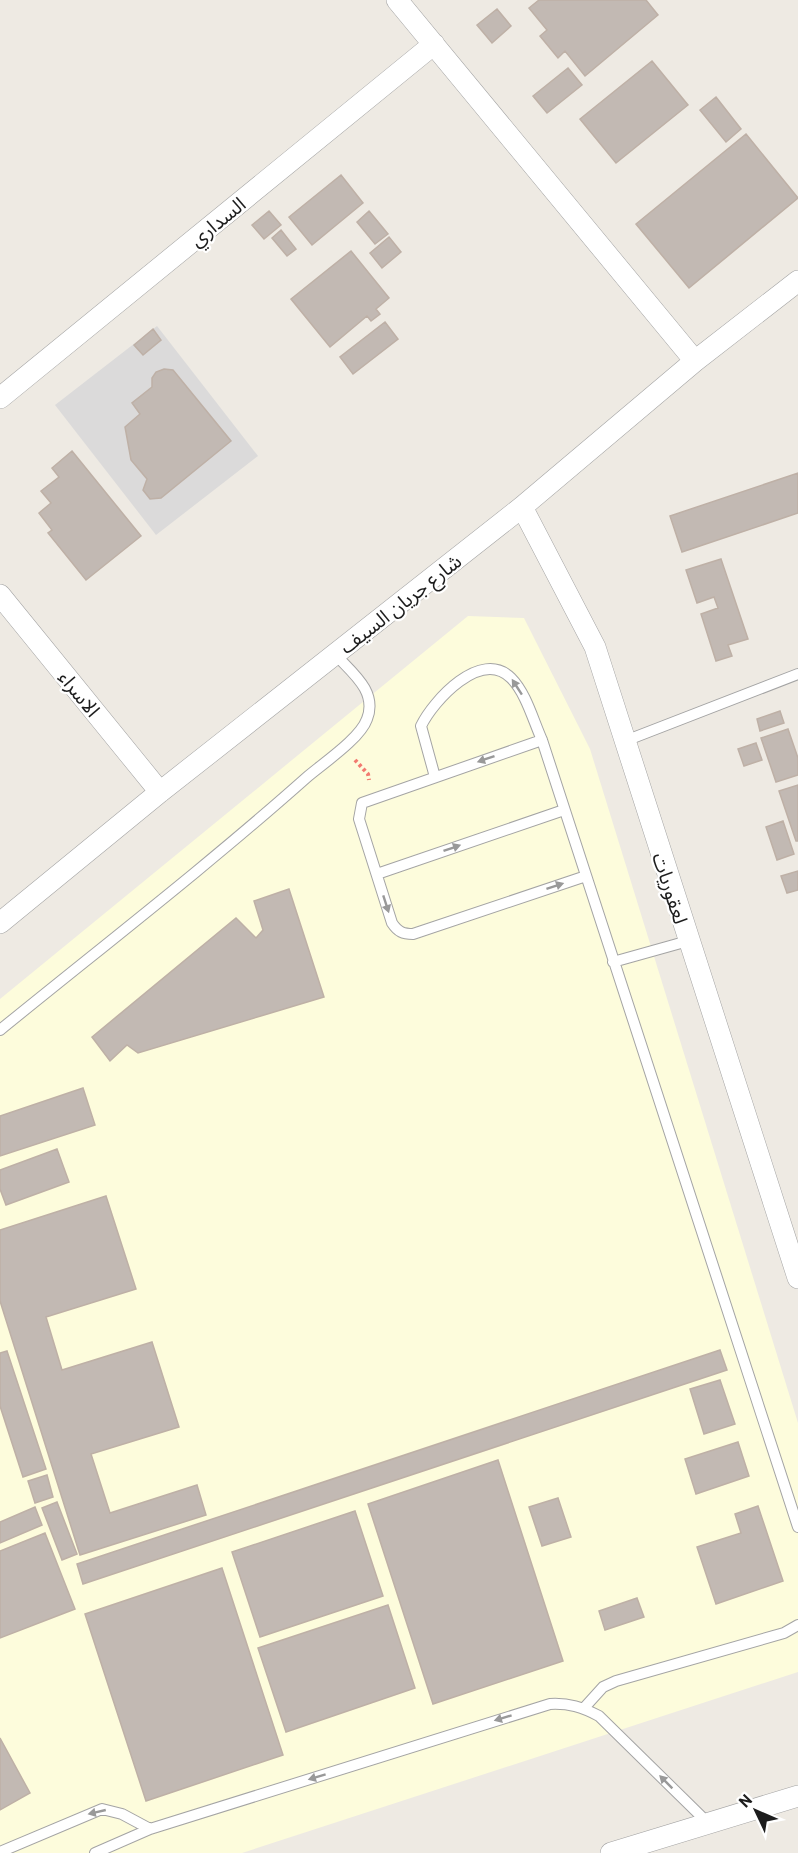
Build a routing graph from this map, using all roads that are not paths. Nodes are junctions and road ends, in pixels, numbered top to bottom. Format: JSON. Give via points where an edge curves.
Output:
{"nodes":[{"id":1,"x":397,"y":0,"type":"edge"},
{"id":2,"x":434,"y":44,"type":"junction"},
{"id":3,"x":798,"y":281,"type":"edge"},
{"id":4,"x":695,"y":361,"type":"junction"},
{"id":5,"x":0,"y":398,"type":"edge"},
{"id":6,"x":522,"y":507,"type":"junction"},
{"id":7,"x":0,"y":595,"type":"edge"},
{"id":8,"x":335,"y":654,"type":"junction"},
{"id":9,"x":798,"y":674,"type":"edge"},
{"id":10,"x":542,"y":740,"type":"junction"},
{"id":11,"x":625,"y":741,"type":"junction"},
{"id":12,"x":435,"y":777,"type":"junction"},
{"id":13,"x":160,"y":792,"type":"junction"},
{"id":14,"x":564,"y":810,"type":"junction"},
{"id":15,"x":376,"y":874,"type":"junction"},
{"id":16,"x":586,"y":876,"type":"junction"},
{"id":17,"x":0,"y":923,"type":"edge"},
{"id":18,"x":688,"y":941,"type":"junction"},
{"id":19,"x":613,"y":962,"type":"junction"},
{"id":20,"x":0,"y":1030,"type":"edge"},
{"id":21,"x":798,"y":1278,"type":"edge"},
{"id":22,"x":798,"y":1527,"type":"edge"},
{"id":23,"x":798,"y":1625,"type":"edge"},
{"id":24,"x":584,"y":1708,"type":"junction"},
{"id":25,"x":798,"y":1796,"type":"edge"},
{"id":26,"x":708,"y":1823,"type":"junction"},
{"id":27,"x":150,"y":1829,"type":"junction"},
{"id":28,"x":0,"y":1852,"type":"edge"},
{"id":29,"x":95,"y":1853,"type":"edge"},
{"id":30,"x":611,"y":1853,"type":"edge"}],
"edges":[{"from":1,"to":2,"type":"street"},
{"from":2,"to":4,"type":"street"},
{"from":2,"to":5,"type":"street","name":"السداري"},
{"from":3,"to":4,"type":"street","name":"شارع جريان السيف"},
{"from":4,"to":6,"type":"street","name":"شارع جريان السيف"},
{"from":6,"to":8,"type":"street","name":"شارع جريان السيف"},
{"from":6,"to":11,"type":"street","name":"لعقوريات","via":[[595,647]]},
{"from":7,"to":13,"type":"street","name":"الاسراء"},
{"from":8,"to":13,"type":"street","name":"شارع جريان السيف"},
{"from":8,"to":20,"type":"lane","via":[[365,686],[370,700],[367,719],[354,736],[266,813]]},
{"from":9,"to":11,"type":"lane"},
{"from":10,"to":12,"type":"lane","one_way":true},
{"from":10,"to":12,"type":"lane","one_way":true,"via":[[510,676],[489,668],[476,672],[440,697],[421,726]]},
{"from":10,"to":14,"type":"lane"},
{"from":11,"to":18,"type":"street","name":"لعقوريات"},
{"from":12,"to":15,"type":"lane","via":[[362,804],[359,819]]},
{"from":13,"to":17,"type":"street","name":"شارع جريان السيف"},
{"from":15,"to":14,"type":"lane","one_way":true},
{"from":14,"to":16,"type":"lane"},
{"from":15,"to":16,"type":"lane","one_way":true,"via":[[392,923],[405,934]]},
{"from":16,"to":19,"type":"lane"},
{"from":18,"to":19,"type":"lane"},
{"from":18,"to":21,"type":"street","name":"لعقوريات"},
{"from":19,"to":22,"type":"lane"},
{"from":23,"to":24,"type":"lane","via":[[784,1633],[616,1681],[603,1687]]},
{"from":26,"to":24,"type":"lane","one_way":true,"via":[[599,1716]]},
{"from":24,"to":27,"type":"lane","one_way":true,"via":[[550,1704]]},
{"from":25,"to":26,"type":"street"},
{"from":26,"to":30,"type":"street"},
{"from":27,"to":28,"type":"lane","one_way":true,"via":[[122,1814],[102,1809]]},
{"from":27,"to":29,"type":"lane"}]}
